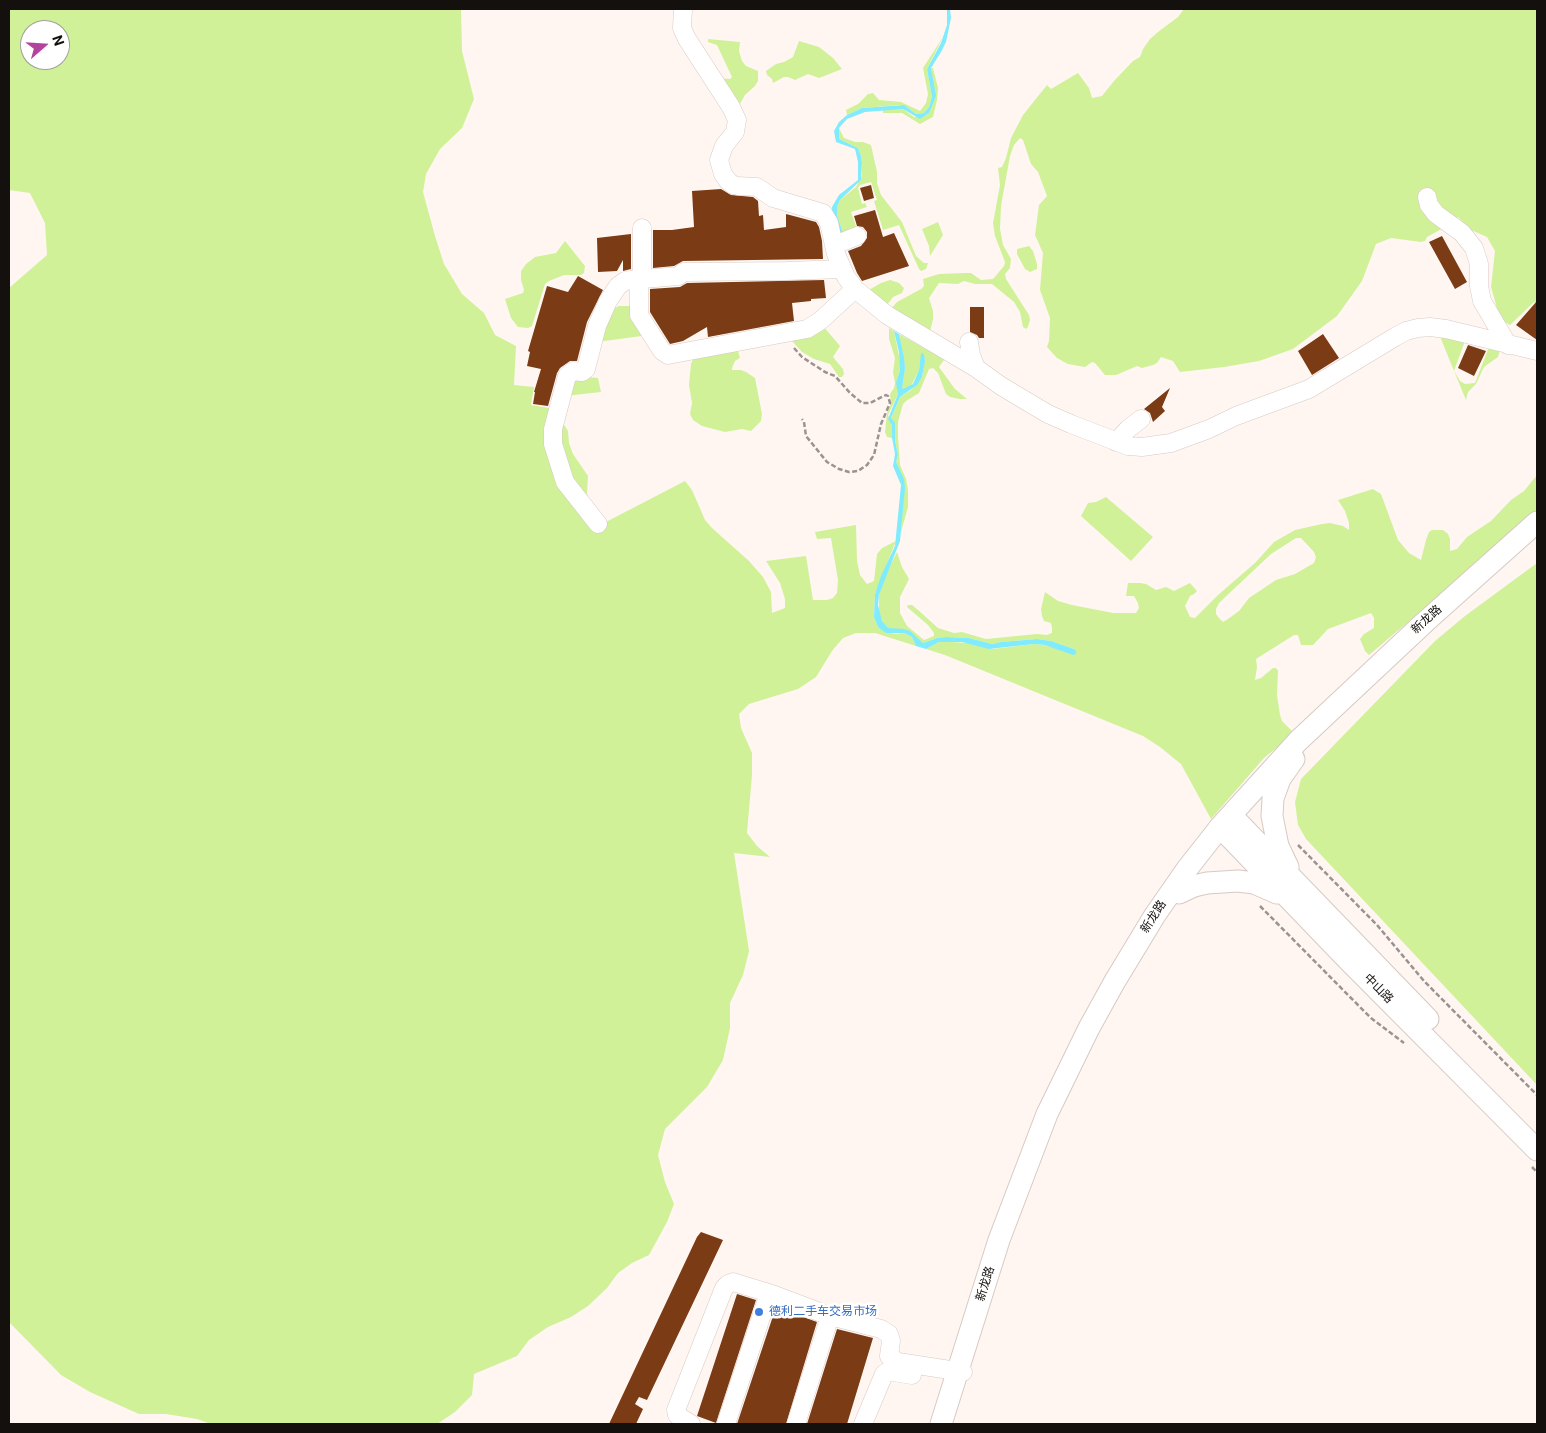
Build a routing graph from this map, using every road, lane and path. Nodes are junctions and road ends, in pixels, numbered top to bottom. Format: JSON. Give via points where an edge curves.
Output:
{"nodes":[{"id":1,"x":684,"y":9,"type":"edge"},
{"id":2,"x":1426,"y":197,"type":"dead end"},
{"id":3,"x":642,"y":228,"type":"dead end"},
{"id":4,"x":857,"y":236,"type":"dead end"},
{"id":5,"x":835,"y":245,"type":"junction"},
{"id":6,"x":842,"y":269,"type":"junction"},
{"id":7,"x":639,"y":279,"type":"junction"},
{"id":8,"x":855,"y":289,"type":"junction"},
{"id":9,"x":784,"y":334,"type":"junction"},
{"id":10,"x":969,"y":342,"type":"dead end"},
{"id":11,"x":1508,"y":345,"type":"junction"},
{"id":12,"x":1537,"y":351,"type":"edge"},
{"id":13,"x":976,"y":368,"type":"junction"},
{"id":14,"x":802,"y":419,"type":"dead end"},
{"id":15,"x":1141,"y":419,"type":"dead end"},
{"id":16,"x":1116,"y":442,"type":"junction"},
{"id":17,"x":1537,"y":522,"type":"edge"},
{"id":18,"x":598,"y":524,"type":"dead end"},
{"id":19,"x":1537,"y":532,"type":"edge"},
{"id":20,"x":1302,"y":746,"type":"junction"},
{"id":21,"x":1228,"y":824,"type":"junction"},
{"id":22,"x":1294,"y":841,"type":"dead end"},
{"id":23,"x":1179,"y":893,"type":"junction"},
{"id":24,"x":1296,"y":895,"type":"junction"},
{"id":25,"x":1256,"y":903,"type":"dead end"},
{"id":26,"x":1406,"y":1045,"type":"dead end"},
{"id":27,"x":1537,"y":1095,"type":"edge"},
{"id":28,"x":1537,"y":1130,"type":"edge"},
{"id":29,"x":1532,"y":1156,"type":"edge"},
{"id":30,"x":1537,"y":1172,"type":"edge"},
{"id":31,"x":770,"y":1293,"type":"junction"},
{"id":32,"x":830,"y":1316,"type":"junction"},
{"id":33,"x":958,"y":1379,"type":"junction"},
{"id":34,"x":691,"y":1424,"type":"edge"},
{"id":35,"x":726,"y":1424,"type":"edge"},
{"id":36,"x":796,"y":1424,"type":"edge"},
{"id":37,"x":863,"y":1424,"type":"edge"},
{"id":38,"x":941,"y":1424,"type":"edge"},
{"id":39,"x":948,"y":1424,"type":"edge"}],
"edges":[{"from":1,"to":5,"type":"street","via":[[682,28],[686,39],[737,120],[735,132],[719,160],[723,174],[733,185],[757,187],[773,198],[823,214]]},
{"from":2,"to":11,"type":"street","via":[[1436,214],[1462,233],[1474,248],[1480,264],[1482,301]]},
{"from":3,"to":7,"type":"street","via":[[642,273]]},
{"from":4,"to":5,"type":"street"},
{"from":5,"to":6,"type":"street"},
{"from":6,"to":7,"type":"street","via":[[683,272],[679,276]]},
{"from":6,"to":8,"type":"street"},
{"from":7,"to":9,"type":"street","via":[[639,316],[668,355]]},
{"from":7,"to":18,"type":"street","via":[[625,281],[613,292],[595,334],[586,369],[573,371],[567,376],[553,429],[552,444],[565,482]]},
{"from":8,"to":9,"type":"street","via":[[814,325]]},
{"from":8,"to":13,"type":"street","via":[[887,314]]},
{"from":9,"to":14,"type":"path","via":[[802,357],[836,376],[862,403],[870,403],[886,395],[889,399],[874,455],[858,471],[849,472],[826,462],[806,436]]},
{"from":10,"to":13,"type":"street"},
{"from":11,"to":12,"type":"street"},
{"from":11,"to":16,"type":"street","via":[[1446,329],[1418,328],[1395,337],[1309,389],[1183,440],[1142,447]]},
{"from":13,"to":16,"type":"street","via":[[1048,414]]},
{"from":15,"to":16,"type":"street"},
{"from":17,"to":21,"type":"main road","name":"新龙路","via":[[1318,721]]},
{"from":19,"to":20,"type":"main road","name":"新龙路","via":[[1429,626]]},
{"from":20,"to":21,"type":"main road","name":"新龙路"},
{"from":20,"to":24,"type":"main road","via":[[1280,779],[1272,816],[1278,846]]},
{"from":21,"to":23,"type":"main road","name":"新龙路"},
{"from":21,"to":24,"type":"main road","name":"中山路"},
{"from":21,"to":33,"type":"main road","name":"新龙路","via":[[1187,869],[1155,915],[1114,981],[1047,1114],[999,1240]]},
{"from":22,"to":27,"type":"path","via":[[1377,925],[1424,981]]},
{"from":23,"to":24,"type":"main road","via":[[1207,883],[1238,881]]},
{"from":23,"to":33,"type":"main road","name":"新龙路","via":[[1160,917],[1119,984],[1052,1118]]},
{"from":24,"to":28,"type":"main road","name":"中山路"},
{"from":24,"to":29,"type":"main road","name":"中山路"},
{"from":25,"to":26,"type":"path","via":[[1371,1018]]},
{"from":29,"to":30,"type":"path"},
{"from":31,"to":32,"type":"street"},
{"from":31,"to":34,"type":"street","via":[[733,1282],[724,1288],[676,1410],[677,1415]]},
{"from":31,"to":35,"type":"street"},
{"from":32,"to":33,"type":"street","via":[[889,1334],[890,1356],[898,1362]]},
{"from":32,"to":36,"type":"street"},
{"from":33,"to":37,"type":"street","via":[[888,1371],[881,1378]]},
{"from":33,"to":38,"type":"main road","name":"新龙路"},
{"from":33,"to":39,"type":"main road","name":"新龙路"}]}
